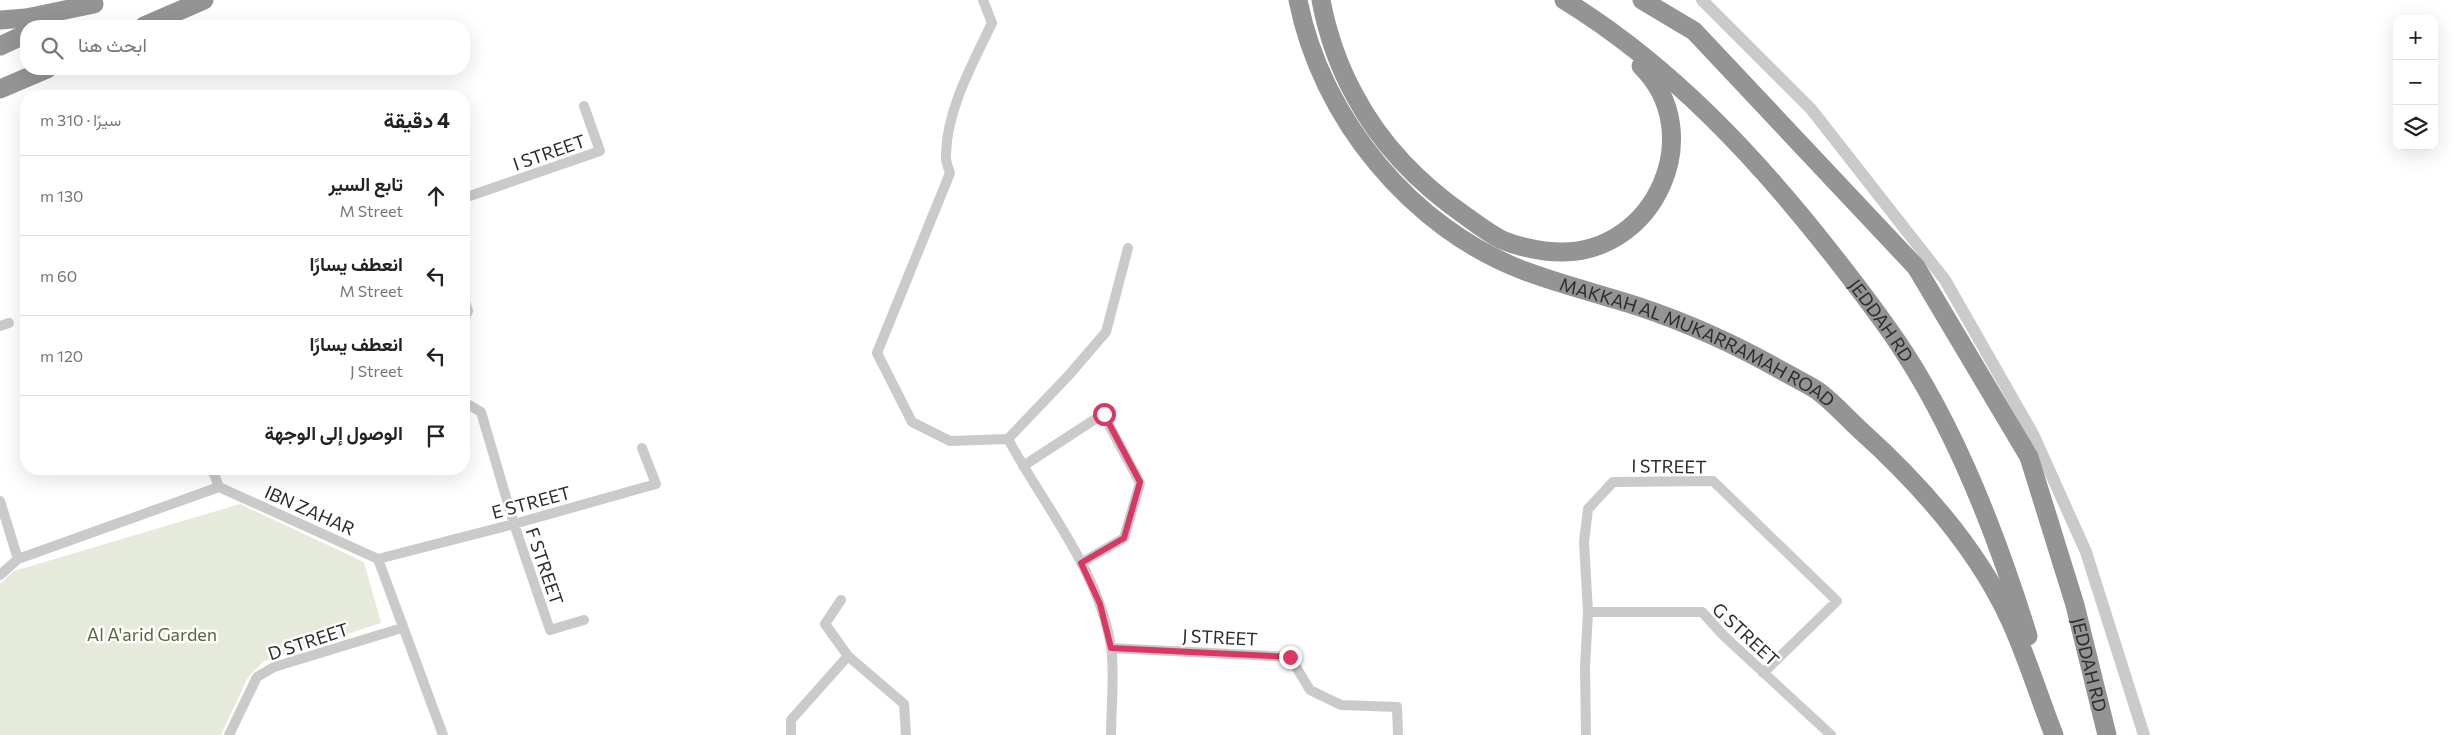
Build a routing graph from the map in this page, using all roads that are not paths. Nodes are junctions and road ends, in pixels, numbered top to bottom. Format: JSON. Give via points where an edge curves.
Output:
{"nodes":[{"id":1,"x":204,"y":0,"type":"edge"},
{"id":2,"x":983,"y":0,"type":"edge"},
{"id":3,"x":1298,"y":0,"type":"edge"},
{"id":4,"x":1320,"y":0,"type":"edge"},
{"id":5,"x":1564,"y":0,"type":"edge"},
{"id":6,"x":1642,"y":0,"type":"edge"},
{"id":7,"x":1665,"y":0,"type":"edge"},
{"id":8,"x":1702,"y":0,"type":"edge"},
{"id":9,"x":99,"y":2,"type":"edge"},
{"id":10,"x":1592,"y":17,"type":"junction"},
{"id":11,"x":0,"y":20,"type":"edge"},
{"id":12,"x":58,"y":20,"type":"edge"},
{"id":13,"x":158,"y":20,"type":"edge"},
{"id":14,"x":1694,"y":32,"type":"junction"},
{"id":15,"x":20,"y":37,"type":"edge"},
{"id":16,"x":0,"y":46,"type":"edge"},
{"id":17,"x":33,"y":75,"type":"edge"},
{"id":18,"x":0,"y":89,"type":"edge"},
{"id":19,"x":584,"y":106,"type":"dead end"},
{"id":20,"x":470,"y":196,"type":"edge"},
{"id":21,"x":1128,"y":248,"type":"dead end"},
{"id":22,"x":470,"y":406,"type":"edge"},
{"id":23,"x":1008,"y":439,"type":"junction"},
{"id":24,"x":642,"y":448,"type":"dead end"},
{"id":25,"x":1023,"y":466,"type":"junction"},
{"id":26,"x":214,"y":475,"type":"edge"},
{"id":27,"x":219,"y":487,"type":"junction"},
{"id":28,"x":0,"y":500,"type":"edge"},
{"id":29,"x":514,"y":524,"type":"junction"},
{"id":30,"x":378,"y":559,"type":"junction"},
{"id":31,"x":18,"y":560,"type":"junction"},
{"id":32,"x":1081,"y":563,"type":"junction"},
{"id":33,"x":0,"y":575,"type":"edge"},
{"id":34,"x":841,"y":600,"type":"dead end"},
{"id":35,"x":1588,"y":612,"type":"junction"},
{"id":36,"x":584,"y":620,"type":"dead end"},
{"id":37,"x":402,"y":628,"type":"junction"},
{"id":38,"x":1111,"y":648,"type":"junction"},
{"id":39,"x":848,"y":656,"type":"junction"},
{"id":40,"x":1763,"y":673,"type":"junction"},
{"id":41,"x":229,"y":735,"type":"edge"},
{"id":42,"x":443,"y":735,"type":"edge"},
{"id":43,"x":791,"y":735,"type":"edge"},
{"id":44,"x":906,"y":735,"type":"edge"},
{"id":45,"x":1111,"y":735,"type":"edge"},
{"id":46,"x":1398,"y":735,"type":"edge"},
{"id":47,"x":1586,"y":735,"type":"edge"},
{"id":48,"x":1831,"y":735,"type":"edge"},
{"id":49,"x":2054,"y":735,"type":"edge"},
{"id":50,"x":2058,"y":735,"type":"edge"},
{"id":51,"x":2107,"y":735,"type":"edge"},
{"id":52,"x":2144,"y":735,"type":"edge"}],
"edges":[{"from":1,"to":13,"type":"highway"},
{"from":2,"to":23,"type":"street","via":[[992,22],[965,80],[951,125],[945,156],[950,173],[877,353],[912,422],[950,440]]},
{"from":3,"to":49,"type":"highway","name":"MAKKAH AL MUKARRAMAH ROAD","via":[[1320,71],[1346,119],[1380,168],[1425,211],[1475,248],[1524,271],[1647,310],[1701,330],[1758,357],[1818,392],[1888,455],[1933,502],[1979,567],[2010,619]]},
{"from":4,"to":10,"type":"highway","name":"MAKKAH AL MUKARRAMAH ROAD","via":[[1338,58],[1355,96],[1377,130],[1407,166],[1436,196],[1502,240],[1562,252],[1588,248],[1618,237],[1640,218],[1658,194],[1670,166],[1672,130],[1667,102],[1652,77]]},
{"from":5,"to":10,"type":"highway","name":"JEDDAH RD"},
{"from":6,"to":14,"type":"highway","name":"JEDDAH RD"},
{"from":7,"to":14,"type":"highway"},
{"from":8,"to":52,"type":"street","via":[[1811,109],[1945,280],[2033,434],[2086,552]]},
{"from":9,"to":11,"type":"highway","via":[[26,18]]},
{"from":9,"to":12,"type":"highway"},
{"from":10,"to":50,"type":"highway","name":"JEDDAH RD","via":[[1674,81],[1728,132],[1796,208],[1904,353],[1946,428],[1983,508],[2015,593]]},
{"from":14,"to":51,"type":"highway","name":"JEDDAH RD","via":[[1916,267],[2029,457],[2075,604]]},
{"from":15,"to":16,"type":"highway"},
{"from":17,"to":18,"type":"highway"},
{"from":19,"to":20,"type":"street","name":"I STREET","via":[[600,151]]},
{"from":21,"to":23,"type":"street","via":[[1106,332]]},
{"from":22,"to":29,"type":"street","name":"F STREET","via":[[480,412]]},
{"from":23,"to":25,"type":"street"},
{"from":24,"to":29,"type":"street","name":"E STREET","via":[[656,484]]},
{"from":25,"to":32,"type":"street"},
{"from":25,"to":32,"type":"street","via":[[1104,414],[1140,482],[1124,538]]},
{"from":26,"to":27,"type":"street"},
{"from":27,"to":30,"type":"street","name":"IBN ZAHAR"},
{"from":27,"to":31,"type":"street"},
{"from":28,"to":31,"type":"street"},
{"from":29,"to":30,"type":"street","name":"E STREET"},
{"from":29,"to":36,"type":"street","name":"F STREET","via":[[550,630]]},
{"from":30,"to":37,"type":"street"},
{"from":31,"to":33,"type":"street"},
{"from":32,"to":38,"type":"street","via":[[1100,604]]},
{"from":34,"to":39,"type":"street","via":[[825,624]]},
{"from":35,"to":40,"type":"street","name":"G STREET","via":[[1702,612]]},
{"from":35,"to":40,"type":"street","name":"I STREET","via":[[1584,542],[1588,509],[1614,482],[1713,481],[1837,601]]},
{"from":35,"to":47,"type":"street","name":"I STREET"},
{"from":37,"to":41,"type":"street","name":"D STREET","via":[[274,667],[257,677]]},
{"from":37,"to":42,"type":"street"},
{"from":38,"to":45,"type":"street"},
{"from":38,"to":46,"type":"street","name":"J STREET","via":[[1290,657],[1310,690],[1341,705],[1397,707]]},
{"from":39,"to":43,"type":"street","via":[[791,720]]},
{"from":39,"to":44,"type":"street","via":[[904,704]]},
{"from":40,"to":48,"type":"street","name":"G STREET"}]}
